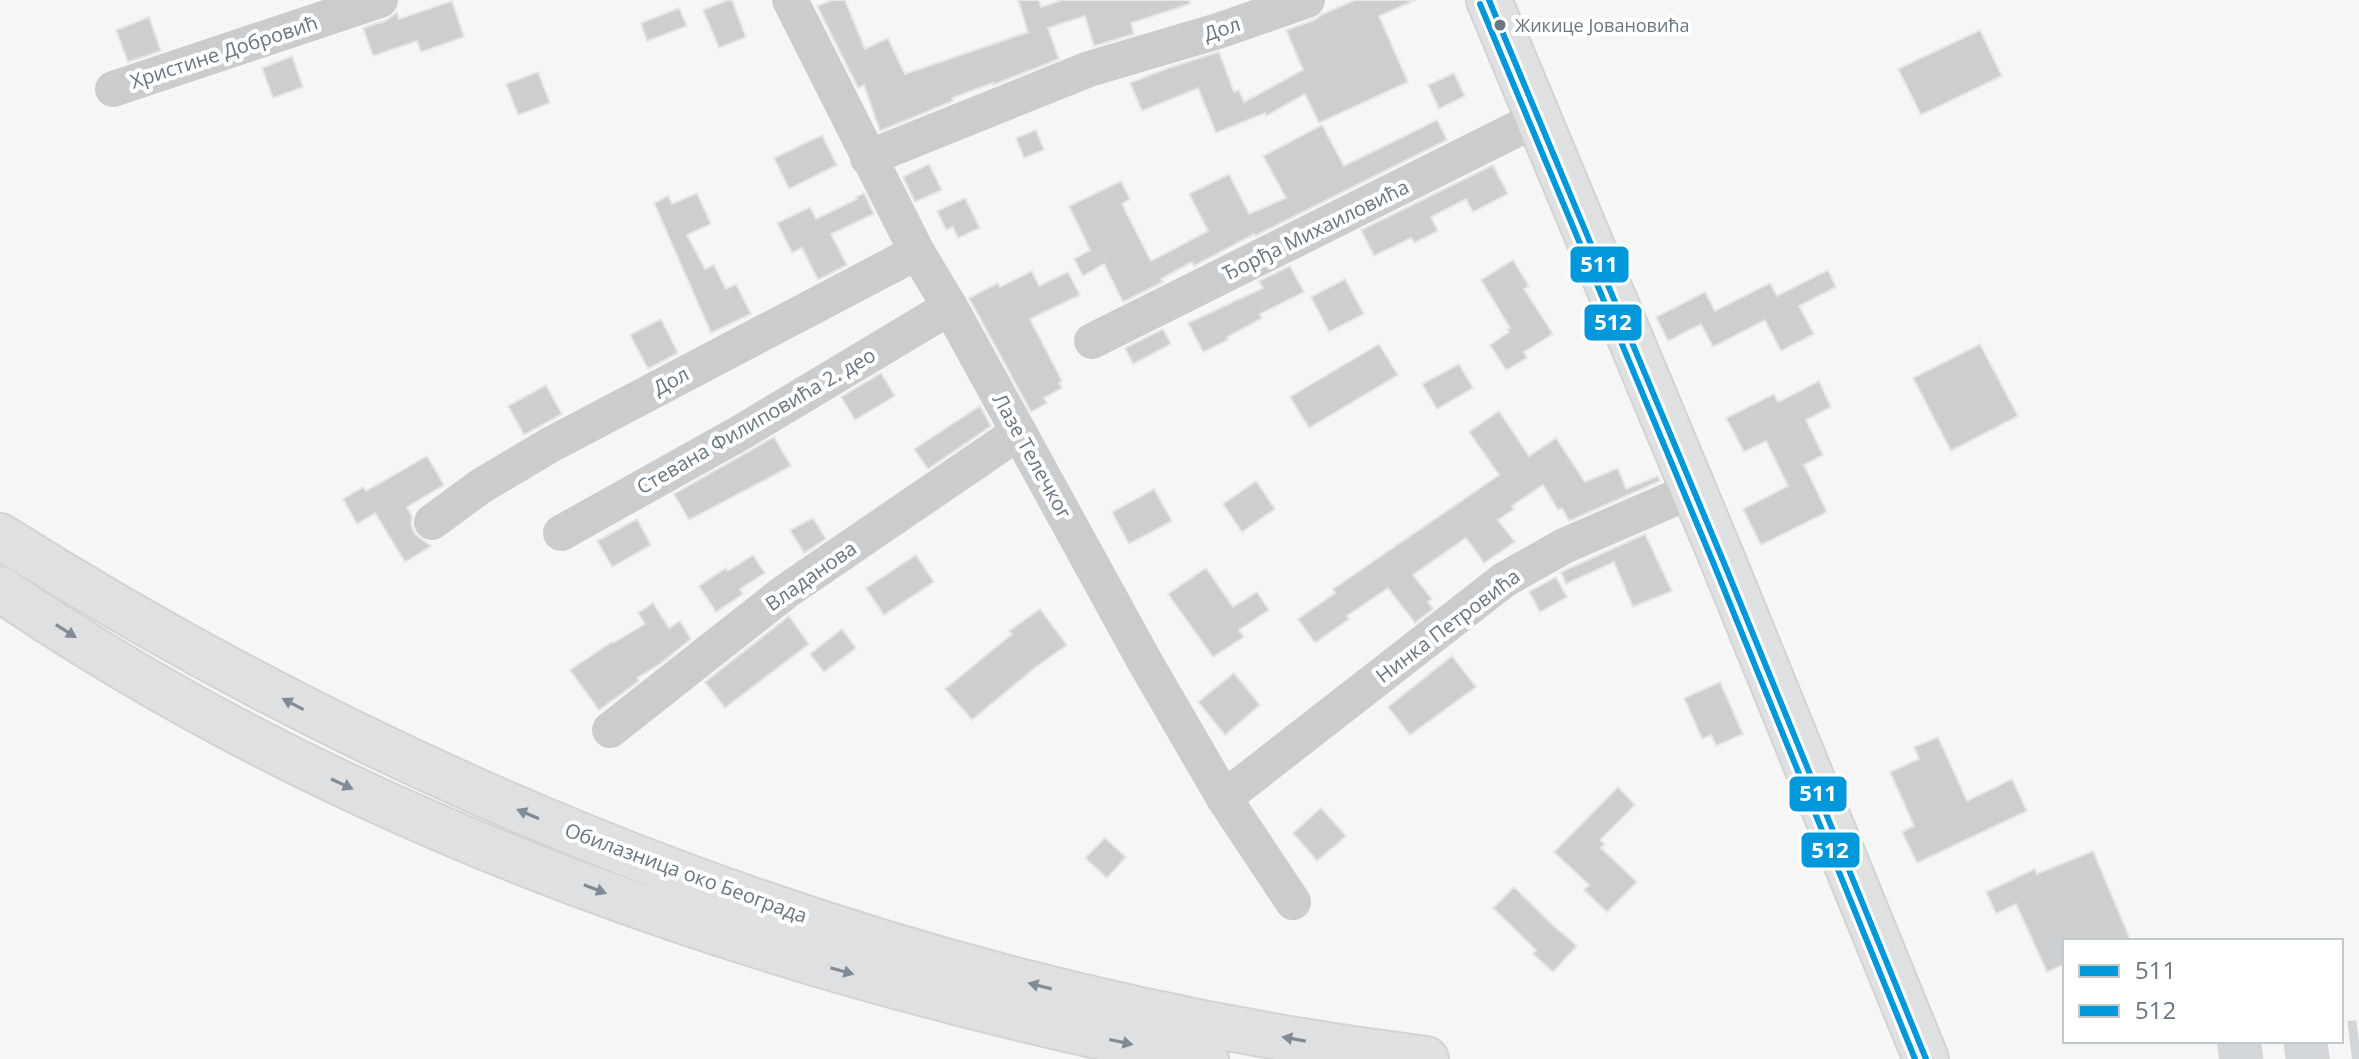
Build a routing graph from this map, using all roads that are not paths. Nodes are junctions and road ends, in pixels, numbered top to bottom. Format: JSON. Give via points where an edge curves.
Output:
{"nodes":[{"id":1,"x":380,"y":0,"type":"edge"},
{"id":2,"x":790,"y":0,"type":"edge"},
{"id":3,"x":1307,"y":0,"type":"edge"},
{"id":4,"x":1489,"y":0,"type":"edge"},
{"id":5,"x":113,"y":89,"type":"dead end"},
{"id":6,"x":1539,"y":118,"type":"junction"},
{"id":7,"x":868,"y":158,"type":"junction"},
{"id":8,"x":917,"y":252,"type":"junction"},
{"id":9,"x":950,"y":307,"type":"junction"},
{"id":10,"x":1092,"y":341,"type":"dead end"},
{"id":11,"x":1019,"y":432,"type":"junction"},
{"id":12,"x":1693,"y":490,"type":"junction"},
{"id":13,"x":432,"y":522,"type":"dead end"},
{"id":14,"x":561,"y":533,"type":"dead end"},
{"id":15,"x":0,"y":536,"type":"edge"},
{"id":16,"x":0,"y":589,"type":"edge"},
{"id":17,"x":610,"y":730,"type":"dead end"},
{"id":18,"x":1224,"y":798,"type":"junction"},
{"id":19,"x":1293,"y":902,"type":"dead end"},
{"id":20,"x":1206,"y":1059,"type":"edge"},
{"id":21,"x":1426,"y":1059,"type":"edge"},
{"id":22,"x":1926,"y":1059,"type":"edge"}],
"edges":[{"from":1,"to":5,"type":"street","name":"Христине Добровић"},
{"from":2,"to":7,"type":"street","name":"Лазе Телечког"},
{"from":3,"to":7,"type":"street","name":"Дол","via":[[1089,69]]},
{"from":4,"to":6,"type":"main road"},
{"from":6,"to":10,"type":"street","name":"Ђорђа Михаиловића"},
{"from":6,"to":12,"type":"main road"},
{"from":7,"to":8,"type":"street","name":"Лазе Телечког"},
{"from":8,"to":9,"type":"street","name":"Лазе Телечког"},
{"from":8,"to":13,"type":"street","name":"Дол","via":[[550,445]]},
{"from":9,"to":11,"type":"street","name":"Лазе Телечког"},
{"from":9,"to":14,"type":"street","name":"Стевана Филиповића 2. део"},
{"from":11,"to":17,"type":"street","name":"Владанова","via":[[785,592]]},
{"from":11,"to":18,"type":"street","name":"Лазе Телечког"},
{"from":12,"to":18,"type":"street","name":"Нинка Петровића","via":[[1564,546],[1504,580]]},
{"from":12,"to":22,"type":"main road"},
{"from":21,"to":15,"type":"main road","name":"Обилазница око Београда","one_way":true,"via":[[1198,1022],[1027,983],[816,921],[650,863],[479,793],[319,717],[155,630]]},
{"from":16,"to":20,"type":"main road","name":"Обилазница око Београда","one_way":true,"via":[[127,669],[272,750],[550,872],[712,931],[943,1000]]},
{"from":18,"to":19,"type":"street","name":"Лазе Телечког"}]}
